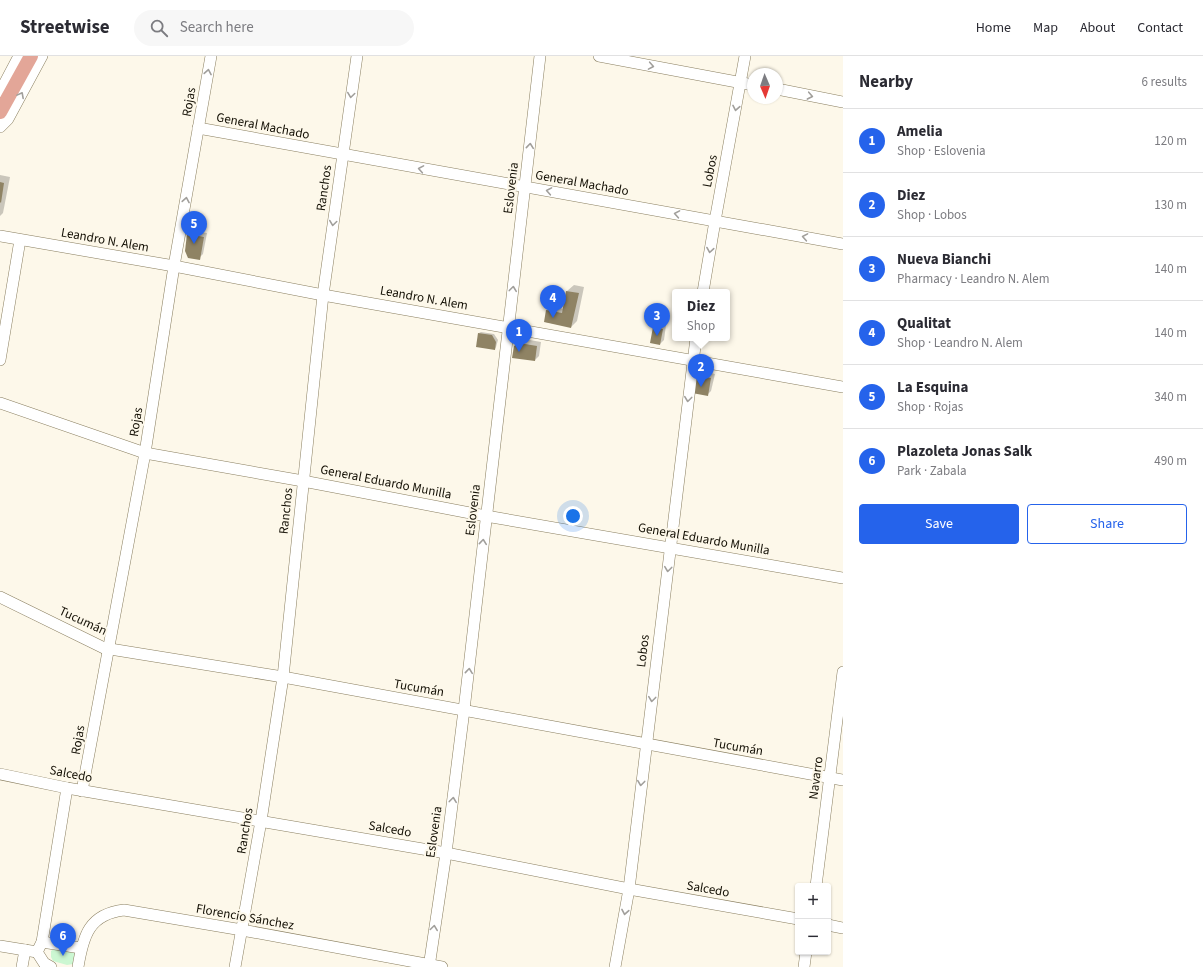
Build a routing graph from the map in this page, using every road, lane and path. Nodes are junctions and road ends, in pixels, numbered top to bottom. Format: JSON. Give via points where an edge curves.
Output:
{"nodes":[{"id":1,"x":20,"y":56,"type":"edge"},
{"id":2,"x":31,"y":56,"type":"edge"},
{"id":3,"x":42,"y":56,"type":"edge"},
{"id":4,"x":211,"y":56,"type":"edge"},
{"id":5,"x":357,"y":56,"type":"edge"},
{"id":6,"x":540,"y":56,"type":"edge"},
{"id":7,"x":598,"y":56,"type":"edge"},
{"id":8,"x":745,"y":56,"type":"edge"},
{"id":9,"x":6,"y":72,"type":"edge"},
{"id":10,"x":740,"y":82,"type":"junction"},
{"id":11,"x":747,"y":83,"type":"edge"},
{"id":12,"x":783,"y":90,"type":"edge"},
{"id":13,"x":0,"y":92,"type":"edge"},
{"id":14,"x":843,"y":102,"type":"edge"},
{"id":15,"x":0,"y":112,"type":"edge"},
{"id":16,"x":0,"y":127,"type":"edge"},
{"id":17,"x":198,"y":128,"type":"junction"},
{"id":18,"x":343,"y":155,"type":"junction"},
{"id":19,"x":525,"y":187,"type":"junction"},
{"id":20,"x":715,"y":221,"type":"junction"},
{"id":21,"x":0,"y":236,"type":"edge"},
{"id":22,"x":20,"y":240,"type":"junction"},
{"id":23,"x":843,"y":244,"type":"edge"},
{"id":24,"x":174,"y":266,"type":"junction"},
{"id":25,"x":704,"y":289,"type":"edge"},
{"id":26,"x":323,"y":295,"type":"junction"},
{"id":27,"x":508,"y":328,"type":"junction"},
{"id":28,"x":696,"y":341,"type":"edge"},
{"id":29,"x":0,"y":360,"type":"edge"},
{"id":30,"x":693,"y":360,"type":"junction"},
{"id":31,"x":843,"y":387,"type":"edge"},
{"id":32,"x":0,"y":403,"type":"edge"},
{"id":33,"x":145,"y":453,"type":"junction"},
{"id":34,"x":303,"y":481,"type":"junction"},
{"id":35,"x":486,"y":516,"type":"junction"},
{"id":36,"x":670,"y":547,"type":"junction"},
{"id":37,"x":843,"y":578,"type":"edge"},
{"id":38,"x":0,"y":597,"type":"edge"},
{"id":39,"x":109,"y":648,"type":"junction"},
{"id":40,"x":843,"y":672,"type":"edge"},
{"id":41,"x":283,"y":677,"type":"junction"},
{"id":42,"x":464,"y":710,"type":"junction"},
{"id":43,"x":646,"y":744,"type":"junction"},
{"id":44,"x":0,"y":774,"type":"edge"},
{"id":45,"x":830,"y":778,"type":"junction"},
{"id":46,"x":843,"y":780,"type":"edge"},
{"id":47,"x":67,"y":788,"type":"junction"},
{"id":48,"x":82,"y":791,"type":"junction"},
{"id":49,"x":261,"y":821,"type":"junction"},
{"id":50,"x":446,"y":853,"type":"junction"},
{"id":51,"x":816,"y":883,"type":"edge"},
{"id":52,"x":629,"y":889,"type":"junction"},
{"id":53,"x":795,"y":919,"type":"edge"},
{"id":54,"x":831,"y":926,"type":"edge"},
{"id":55,"x":843,"y":928,"type":"edge"},
{"id":56,"x":242,"y":930,"type":"junction"},
{"id":57,"x":42,"y":942,"type":"junction"},
{"id":58,"x":0,"y":946,"type":"edge"},
{"id":59,"x":81,"y":948,"type":"junction"},
{"id":60,"x":25,"y":950,"type":"junction"},
{"id":61,"x":37,"y":952,"type":"junction"},
{"id":62,"x":806,"y":955,"type":"edge"},
{"id":63,"x":48,"y":965,"type":"edge"},
{"id":64,"x":429,"y":966,"type":"edge"},
{"id":65,"x":22,"y":967,"type":"edge"},
{"id":66,"x":78,"y":967,"type":"edge"},
{"id":67,"x":235,"y":967,"type":"edge"},
{"id":68,"x":442,"y":967,"type":"edge"},
{"id":69,"x":615,"y":967,"type":"edge"},
{"id":70,"x":804,"y":967,"type":"edge"}],
"edges":[{"from":1,"to":9,"type":"street"},
{"from":2,"to":15,"type":"main road"},
{"from":16,"to":3,"type":"street","one_way":true,"via":[[8,119]]},
{"from":17,"to":4,"type":"street","name":"Rojas","one_way":true},
{"from":5,"to":18,"type":"street","name":"Ranchos","one_way":true},
{"from":19,"to":6,"type":"street","name":"Eslovenia","one_way":true},
{"from":7,"to":10,"type":"street","one_way":true},
{"from":8,"to":10,"type":"street","name":"Lobos"},
{"from":9,"to":13,"type":"street"},
{"from":10,"to":11,"type":"street"},
{"from":10,"to":20,"type":"street","name":"Lobos","one_way":true},
{"from":12,"to":14,"type":"street","one_way":true},
{"from":17,"to":18,"type":"street","name":"General Machado"},
{"from":24,"to":17,"type":"street","name":"Rojas","one_way":true},
{"from":19,"to":18,"type":"street","name":"General Machado","one_way":true},
{"from":18,"to":26,"type":"street","name":"Ranchos","one_way":true},
{"from":20,"to":19,"type":"street","name":"General Machado","one_way":true},
{"from":27,"to":19,"type":"street","name":"Eslovenia","one_way":true},
{"from":23,"to":20,"type":"street","name":"General Machado","one_way":true},
{"from":20,"to":25,"type":"street","name":"Lobos","one_way":true},
{"from":21,"to":22,"type":"street","name":"Leandro N. Alem"},
{"from":22,"to":24,"type":"street","name":"Leandro N. Alem"},
{"from":22,"to":29,"type":"street"},
{"from":24,"to":26,"type":"street","name":"Leandro N. Alem"},
{"from":24,"to":33,"type":"street","name":"Rojas"},
{"from":26,"to":27,"type":"street","name":"Leandro N. Alem"},
{"from":26,"to":34,"type":"street","name":"Ranchos"},
{"from":27,"to":30,"type":"street","name":"Leandro N. Alem"},
{"from":27,"to":35,"type":"street","name":"Eslovenia"},
{"from":28,"to":30,"type":"street","name":"Lobos"},
{"from":30,"to":31,"type":"street","name":"Leandro N. Alem"},
{"from":30,"to":36,"type":"street","name":"Lobos","one_way":true},
{"from":32,"to":33,"type":"street","name":"General Eduardo Munilla"},
{"from":33,"to":34,"type":"street","name":"General Eduardo Munilla"},
{"from":33,"to":39,"type":"street","name":"Rojas"},
{"from":34,"to":35,"type":"street","name":"General Eduardo Munilla"},
{"from":34,"to":41,"type":"street","name":"Ranchos"},
{"from":35,"to":36,"type":"street","name":"General Eduardo Munilla"},
{"from":42,"to":35,"type":"street","name":"Eslovenia","one_way":true},
{"from":36,"to":37,"type":"street","name":"General Eduardo Munilla"},
{"from":36,"to":43,"type":"street","name":"Lobos","one_way":true},
{"from":38,"to":39,"type":"street","name":"Tucumán"},
{"from":39,"to":41,"type":"street","name":"Tucumán"},
{"from":39,"to":48,"type":"street","name":"Rojas"},
{"from":40,"to":45,"type":"street","name":"Navarro"},
{"from":41,"to":42,"type":"street","name":"Tucumán"},
{"from":41,"to":49,"type":"street","name":"Ranchos"},
{"from":42,"to":43,"type":"street","name":"Tucumán"},
{"from":50,"to":42,"type":"street","name":"Eslovenia","one_way":true},
{"from":43,"to":45,"type":"street","name":"Tucumán"},
{"from":43,"to":52,"type":"street","name":"Lobos","one_way":true},
{"from":44,"to":47,"type":"street","name":"Salcedo"},
{"from":45,"to":46,"type":"street","name":"Tucumán"},
{"from":45,"to":51,"type":"street","name":"Navarro"},
{"from":47,"to":48,"type":"street","name":"Salcedo"},
{"from":47,"to":57,"type":"street"},
{"from":48,"to":49,"type":"street","name":"Salcedo"},
{"from":49,"to":50,"type":"street","name":"Salcedo"},
{"from":49,"to":56,"type":"street","name":"Ranchos"},
{"from":50,"to":52,"type":"street","name":"Salcedo"},
{"from":64,"to":50,"type":"street","name":"Eslovenia","one_way":true},
{"from":52,"to":53,"type":"street","name":"Salcedo"},
{"from":52,"to":69,"type":"street","name":"Lobos","one_way":true},
{"from":54,"to":55,"type":"street"},
{"from":56,"to":59,"type":"street","name":"Florencio Sánchez","via":[[124,910],[115,911],[97,919]]},
{"from":56,"to":64,"type":"street","name":"Florencio Sánchez"},
{"from":56,"to":67,"type":"street","name":"Ranchos"},
{"from":57,"to":59,"type":"street"},
{"from":57,"to":61,"type":"street"},
{"from":58,"to":60,"type":"street"},
{"from":59,"to":66,"type":"street","name":"Florencio Sánchez"},
{"from":60,"to":61,"type":"street"},
{"from":60,"to":65,"type":"street"},
{"from":61,"to":63,"type":"street"},
{"from":62,"to":70,"type":"street"},
{"from":64,"to":68,"type":"street","name":"Florencio Sánchez"}]}
